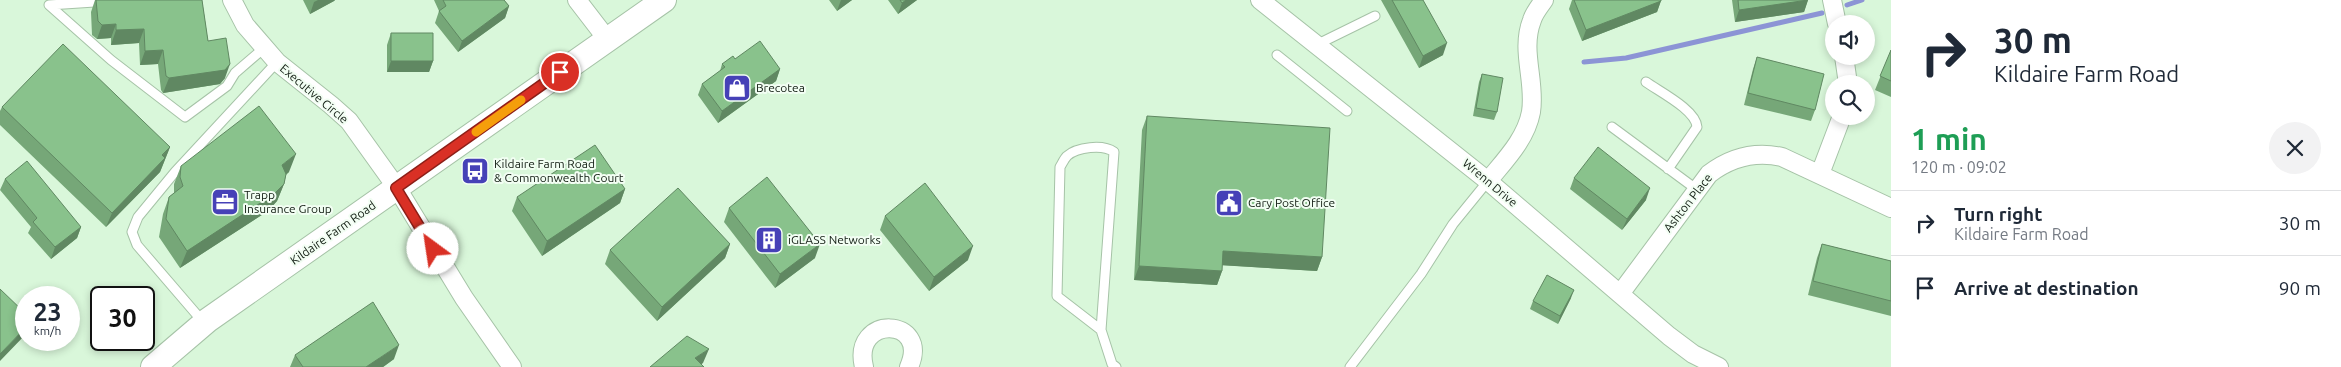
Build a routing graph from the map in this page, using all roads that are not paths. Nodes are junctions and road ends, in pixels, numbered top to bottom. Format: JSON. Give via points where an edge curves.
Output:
{"nodes":[{"id":1,"x":125,"y":0,"type":"edge"},
{"id":2,"x":232,"y":0,"type":"edge"},
{"id":3,"x":577,"y":0,"type":"edge"},
{"id":4,"x":664,"y":0,"type":"edge"},
{"id":5,"x":1260,"y":0,"type":"edge"},
{"id":6,"x":1544,"y":0,"type":"edge"},
{"id":7,"x":1832,"y":0,"type":"edge"},
{"id":8,"x":1835,"y":15,"type":"edge"},
{"id":9,"x":1375,"y":16,"type":"dead end"},
{"id":10,"x":607,"y":39,"type":"junction"},
{"id":11,"x":1316,"y":45,"type":"junction"},
{"id":12,"x":264,"y":48,"type":"junction"},
{"id":13,"x":1277,"y":55,"type":"dead end"},
{"id":14,"x":277,"y":62,"type":"junction"},
{"id":15,"x":1646,"y":82,"type":"dead end"},
{"id":16,"x":1347,"y":111,"type":"dead end"},
{"id":17,"x":1839,"y":125,"type":"edge"},
{"id":18,"x":1612,"y":127,"type":"dead end"},
{"id":19,"x":1668,"y":169,"type":"junction"},
{"id":20,"x":1820,"y":174,"type":"junction"},
{"id":21,"x":1488,"y":181,"type":"junction"},
{"id":22,"x":396,"y":188,"type":"junction"},
{"id":23,"x":1696,"y":189,"type":"junction"},
{"id":24,"x":1891,"y":208,"type":"edge"},
{"id":25,"x":1620,"y":294,"type":"junction"},
{"id":26,"x":204,"y":323,"type":"junction"},
{"id":27,"x":1101,"y":330,"type":"junction"},
{"id":28,"x":153,"y":367,"type":"edge"},
{"id":29,"x":512,"y":367,"type":"edge"},
{"id":30,"x":864,"y":367,"type":"edge"},
{"id":31,"x":909,"y":367,"type":"edge"},
{"id":32,"x":1116,"y":367,"type":"edge"},
{"id":33,"x":1350,"y":367,"type":"edge"},
{"id":34,"x":1719,"y":367,"type":"edge"}],
"edges":[{"from":1,"to":12,"type":"lane","via":[[49,5],[111,60],[185,117],[227,86],[235,73]]},
{"from":2,"to":12,"type":"street","name":"Executive Circle","via":[[245,25]]},
{"from":3,"to":10,"type":"street"},
{"from":4,"to":10,"type":"main road","name":"Kildaire Farm Road"},
{"from":5,"to":11,"type":"street","name":"Wrenn Drive"},
{"from":6,"to":21,"type":"street","via":[[1532,18],[1527,39],[1532,94],[1527,126]]},
{"from":7,"to":8,"type":"street"},
{"from":9,"to":11,"type":"lane"},
{"from":10,"to":22,"type":"main road","name":"Kildaire Farm Road"},
{"from":11,"to":21,"type":"street","name":"Wrenn Drive"},
{"from":12,"to":14,"type":"street","name":"Executive Circle"},
{"from":13,"to":16,"type":"lane"},
{"from":14,"to":22,"type":"street","name":"Executive Circle","via":[[349,121]]},
{"from":14,"to":26,"type":"lane","via":[[175,172],[138,217],[132,232],[136,245]]},
{"from":15,"to":19,"type":"lane","via":[[1697,120],[1697,127]]},
{"from":17,"to":20,"type":"street"},
{"from":18,"to":19,"type":"lane"},
{"from":19,"to":23,"type":"lane"},
{"from":20,"to":23,"type":"street","name":"Ashton Place","via":[[1782,157],[1754,154],[1719,166]]},
{"from":20,"to":24,"type":"street","name":"Ashton Place"},
{"from":21,"to":25,"type":"street","name":"Wrenn Drive"},
{"from":21,"to":33,"type":"lane"},
{"from":22,"to":26,"type":"main road","name":"Kildaire Farm Road"},
{"from":22,"to":29,"type":"street","name":"Executive Circle","via":[[464,298]]},
{"from":23,"to":25,"type":"street","name":"Ashton Place"},
{"from":25,"to":34,"type":"street","name":"Wrenn Drive","via":[[1693,354]]},
{"from":26,"to":28,"type":"main road","name":"Kildaire Farm Road"},
{"from":27,"to":27,"type":"lane","via":[[1057,296],[1060,167],[1068,156],[1082,148],[1110,148],[1114,152]]},
{"from":27,"to":32,"type":"lane","via":[[1112,364]]},
{"from":30,"to":31,"type":"street","via":[[861,354],[865,341],[874,332],[885,328],[897,329],[913,344],[914,355]]}]}
